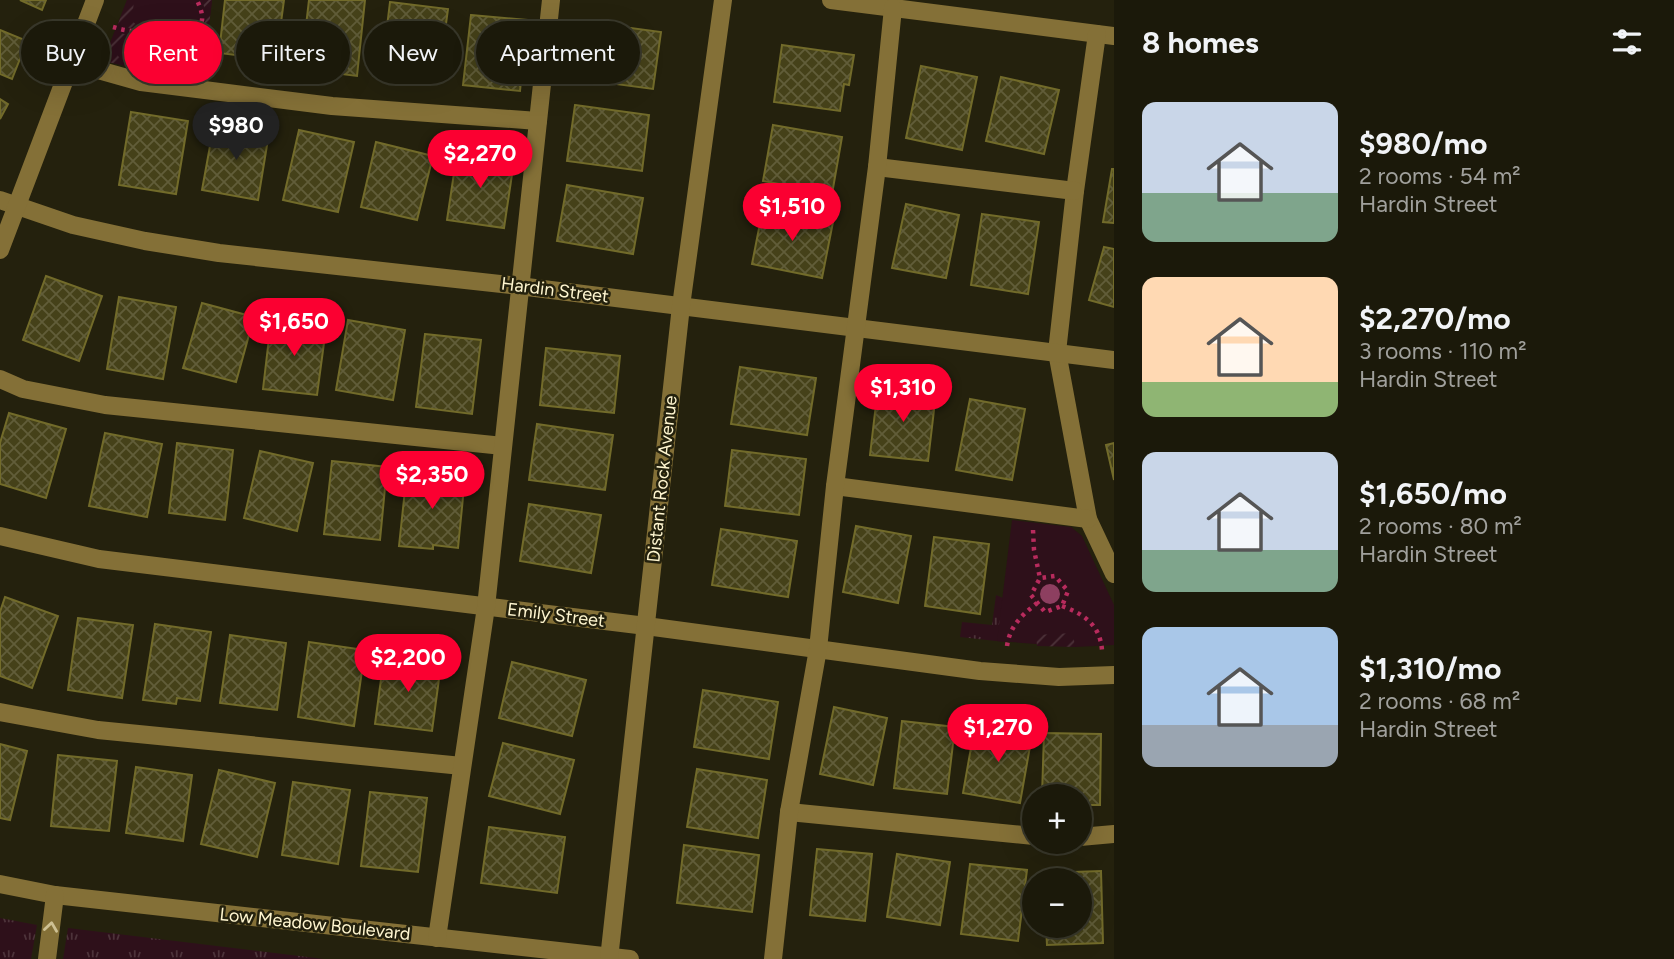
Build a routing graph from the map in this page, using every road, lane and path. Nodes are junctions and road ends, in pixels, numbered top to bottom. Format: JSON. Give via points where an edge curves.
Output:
{"nodes":[{"id":1,"x":95,"y":0,"type":"edge"},
{"id":2,"x":197,"y":0,"type":"edge"},
{"id":3,"x":551,"y":0,"type":"edge"},
{"id":4,"x":723,"y":0,"type":"edge"},
{"id":5,"x":831,"y":0,"type":"edge"},
{"id":6,"x":893,"y":8,"type":"junction"},
{"id":7,"x":87,"y":21,"type":"edge"},
{"id":8,"x":113,"y":27,"type":"dead end"},
{"id":9,"x":1106,"y":35,"type":"edge"},
{"id":10,"x":110,"y":73,"type":"edge"},
{"id":11,"x":62,"y":84,"type":"edge"},
{"id":12,"x":538,"y":121,"type":"junction"},
{"id":13,"x":877,"y":167,"type":"junction"},
{"id":14,"x":1075,"y":191,"type":"junction"},
{"id":15,"x":0,"y":200,"type":"edge"},
{"id":16,"x":17,"y":207,"type":"junction"},
{"id":17,"x":0,"y":250,"type":"edge"},
{"id":18,"x":519,"y":286,"type":"junction"},
{"id":19,"x":681,"y":306,"type":"junction"},
{"id":20,"x":856,"y":328,"type":"junction"},
{"id":21,"x":1057,"y":352,"type":"junction"},
{"id":22,"x":1114,"y":360,"type":"edge"},
{"id":23,"x":0,"y":379,"type":"edge"},
{"id":24,"x":503,"y":446,"type":"junction"},
{"id":25,"x":835,"y":486,"type":"junction"},
{"id":26,"x":1088,"y":519,"type":"junction"},
{"id":27,"x":1034,"y":522,"type":"dead end"},
{"id":28,"x":0,"y":536,"type":"edge"},
{"id":29,"x":1114,"y":573,"type":"edge"},
{"id":30,"x":1040,"y":578,"type":"junction"},
{"id":31,"x":1037,"y":603,"type":"junction"},
{"id":32,"x":1062,"y":606,"type":"junction"},
{"id":33,"x":486,"y":607,"type":"junction"},
{"id":34,"x":646,"y":626,"type":"junction"},
{"id":35,"x":1007,"y":646,"type":"dead end"},
{"id":36,"x":818,"y":649,"type":"junction"},
{"id":37,"x":1102,"y":650,"type":"dead end"},
{"id":38,"x":1114,"y":676,"type":"edge"},
{"id":39,"x":0,"y":712,"type":"edge"},
{"id":40,"x":462,"y":766,"type":"junction"},
{"id":41,"x":789,"y":812,"type":"junction"},
{"id":42,"x":1114,"y":834,"type":"edge"},
{"id":43,"x":1022,"y":835,"type":"edge"},
{"id":44,"x":1092,"y":836,"type":"edge"},
{"id":45,"x":0,"y":884,"type":"edge"},
{"id":46,"x":55,"y":895,"type":"junction"},
{"id":47,"x":437,"y":938,"type":"junction"},
{"id":48,"x":609,"y":958,"type":"edge"},
{"id":49,"x":47,"y":959,"type":"edge"},
{"id":50,"x":630,"y":959,"type":"edge"},
{"id":51,"x":773,"y":959,"type":"edge"}],
"edges":[{"from":1,"to":7,"type":"street"},
{"from":2,"to":8,"type":"path","via":[[204,17],[201,23],[172,43],[164,44],[150,30]]},
{"from":3,"to":12,"type":"street"},
{"from":4,"to":19,"type":"street","name":"Distant Rock Avenue"},
{"from":5,"to":6,"type":"street"},
{"from":6,"to":9,"type":"street"},
{"from":6,"to":13,"type":"street"},
{"from":9,"to":14,"type":"street"},
{"from":10,"to":12,"type":"street","via":[[141,82],[332,106]]},
{"from":11,"to":16,"type":"street"},
{"from":12,"to":18,"type":"street"},
{"from":13,"to":14,"type":"street"},
{"from":13,"to":20,"type":"street"},
{"from":14,"to":21,"type":"street"},
{"from":15,"to":16,"type":"street","name":"Hardin Street"},
{"from":16,"to":17,"type":"street"},
{"from":16,"to":18,"type":"street","name":"Hardin Street","via":[[73,225],[219,253]]},
{"from":18,"to":19,"type":"street","name":"Hardin Street"},
{"from":18,"to":24,"type":"street"},
{"from":19,"to":20,"type":"street","name":"Hardin Street"},
{"from":19,"to":34,"type":"street","name":"Distant Rock Avenue"},
{"from":20,"to":21,"type":"street","name":"Hardin Street"},
{"from":20,"to":25,"type":"street"},
{"from":21,"to":22,"type":"street","name":"Hardin Street"},
{"from":21,"to":26,"type":"street"},
{"from":23,"to":24,"type":"street","via":[[105,405]]},
{"from":24,"to":33,"type":"street"},
{"from":25,"to":26,"type":"street"},
{"from":25,"to":36,"type":"street"},
{"from":26,"to":29,"type":"street"},
{"from":27,"to":30,"type":"path"},
{"from":28,"to":33,"type":"street","name":"Emily Street","via":[[99,559]]},
{"from":30,"to":31,"type":"path","via":[[1031,595]]},
{"from":30,"to":32,"type":"path","via":[[1055,576],[1068,591]]},
{"from":31,"to":32,"type":"path","via":[[1045,612]]},
{"from":31,"to":35,"type":"path","via":[[1015,623]]},
{"from":32,"to":37,"type":"path","via":[[1091,622]]},
{"from":33,"to":34,"type":"street","name":"Emily Street"},
{"from":33,"to":40,"type":"street"},
{"from":34,"to":36,"type":"street","name":"Emily Street"},
{"from":34,"to":48,"type":"street","name":"Distant Rock Avenue"},
{"from":36,"to":38,"type":"street","name":"Emily Street","via":[[980,671]]},
{"from":36,"to":41,"type":"street"},
{"from":39,"to":40,"type":"street","via":[[98,730]]},
{"from":40,"to":47,"type":"street"},
{"from":41,"to":43,"type":"street"},
{"from":41,"to":51,"type":"street"},
{"from":42,"to":44,"type":"street"},
{"from":45,"to":46,"type":"street","name":"Low Meadow Boulevard"},
{"from":46,"to":47,"type":"street","name":"Low Meadow Boulevard"},
{"from":49,"to":46,"type":"street","one_way":true},
{"from":47,"to":48,"type":"street","name":"Low Meadow Boulevard"},
{"from":48,"to":50,"type":"street","name":"Low Meadow Boulevard"}]}
